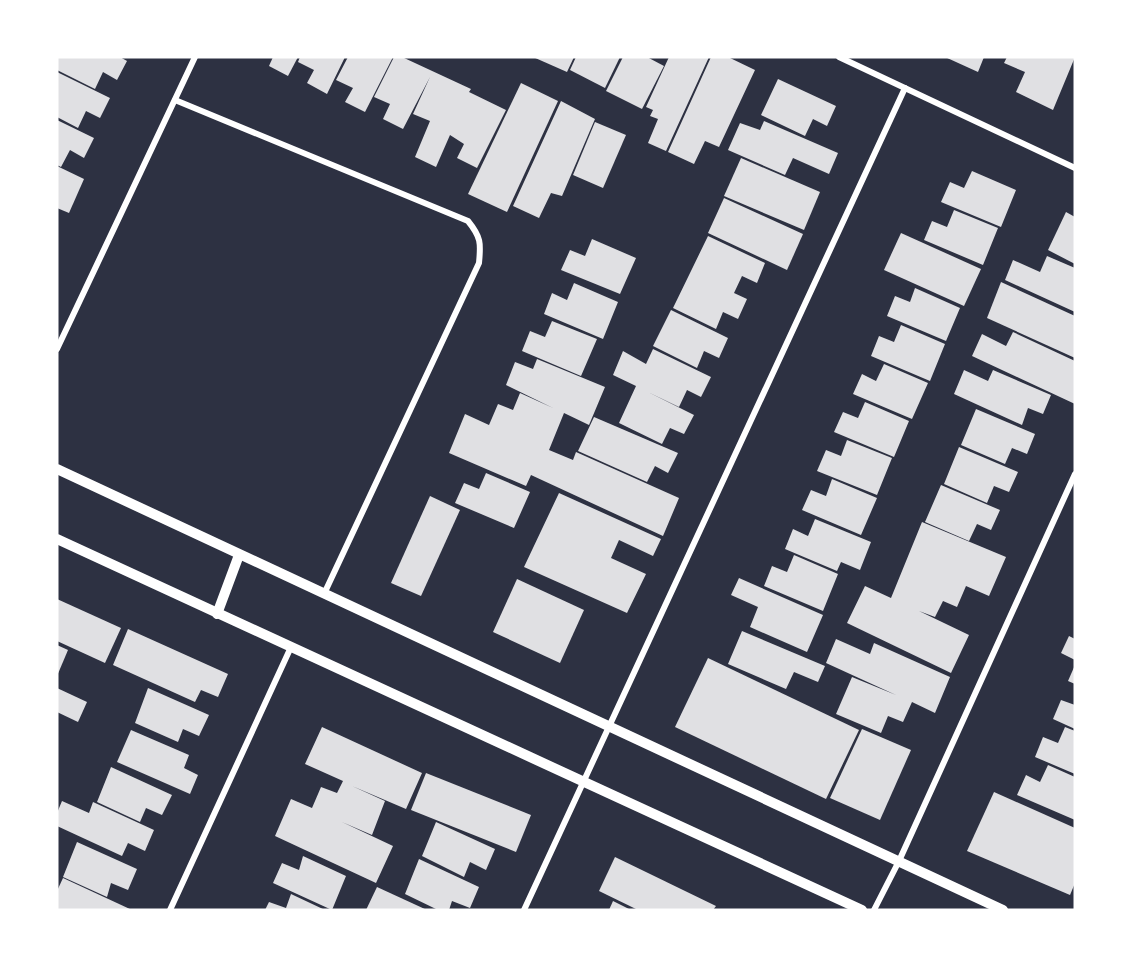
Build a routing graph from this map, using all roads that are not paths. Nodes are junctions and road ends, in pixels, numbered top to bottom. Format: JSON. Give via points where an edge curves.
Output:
{"nodes":[{"id":1,"x":195,"y":57,"type":"edge"},
{"id":2,"x":839,"y":57,"type":"edge"},
{"id":3,"x":905,"y":88,"type":"junction"},
{"id":4,"x":176,"y":100,"type":"junction"},
{"id":5,"x":1075,"y":168,"type":"edge"},
{"id":6,"x":57,"y":349,"type":"edge"},
{"id":7,"x":57,"y":470,"type":"edge"},
{"id":8,"x":1075,"y":474,"type":"edge"},
{"id":9,"x":57,"y":539,"type":"edge"},
{"id":10,"x":240,"y":555,"type":"junction"},
{"id":11,"x":324,"y":594,"type":"junction"},
{"id":12,"x":217,"y":614,"type":"junction"},
{"id":13,"x":291,"y":647,"type":"junction"},
{"id":14,"x":609,"y":727,"type":"junction"},
{"id":15,"x":582,"y":781,"type":"junction"},
{"id":16,"x":899,"y":861,"type":"junction"},
{"id":17,"x":170,"y":910,"type":"edge"},
{"id":18,"x":524,"y":910,"type":"edge"},
{"id":19,"x":862,"y":910,"type":"edge"},
{"id":20,"x":874,"y":910,"type":"edge"},
{"id":21,"x":1003,"y":910,"type":"edge"}],
"edges":[{"from":1,"to":4,"type":"street"},
{"from":2,"to":3,"type":"street"},
{"from":3,"to":5,"type":"street"},
{"from":3,"to":14,"type":"street"},
{"from":4,"to":6,"type":"street"},
{"from":4,"to":11,"type":"street","via":[[468,221],[478,234],[479,263]]},
{"from":7,"to":10,"type":"street"},
{"from":8,"to":16,"type":"street"},
{"from":9,"to":12,"type":"street"},
{"from":10,"to":11,"type":"street"},
{"from":10,"to":12,"type":"street"},
{"from":11,"to":14,"type":"street"},
{"from":12,"to":13,"type":"street"},
{"from":13,"to":15,"type":"street"},
{"from":13,"to":17,"type":"street"},
{"from":14,"to":15,"type":"street"},
{"from":14,"to":16,"type":"street"},
{"from":15,"to":18,"type":"street"},
{"from":15,"to":19,"type":"street"},
{"from":16,"to":20,"type":"street"},
{"from":16,"to":21,"type":"street"}]}
